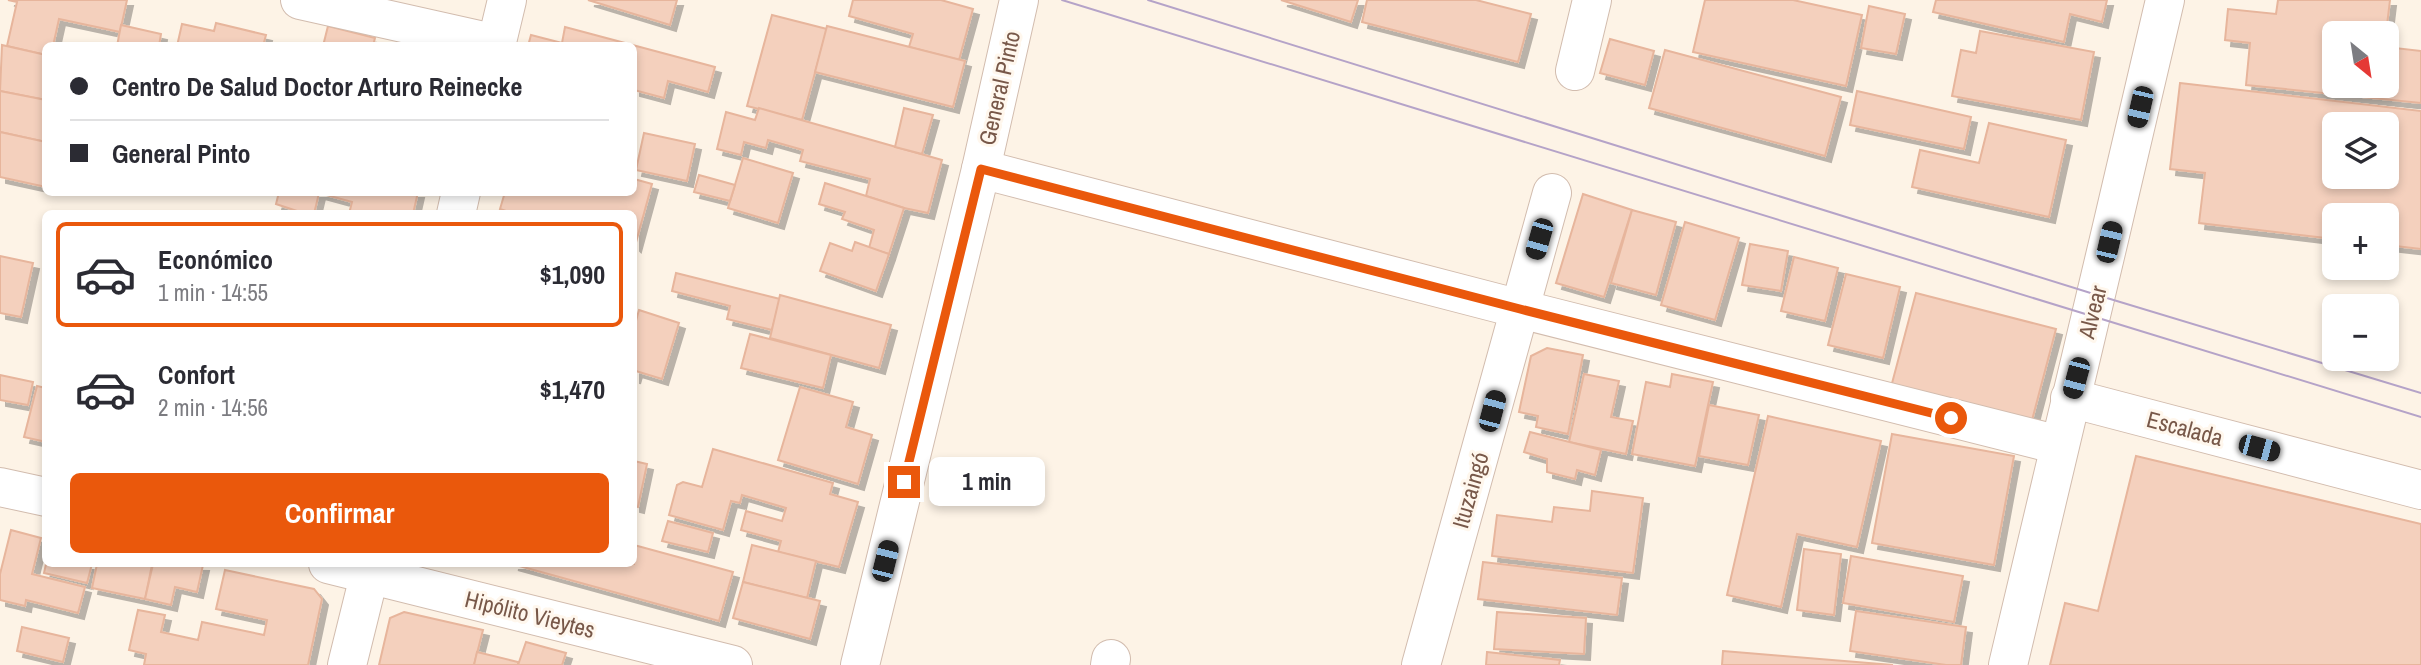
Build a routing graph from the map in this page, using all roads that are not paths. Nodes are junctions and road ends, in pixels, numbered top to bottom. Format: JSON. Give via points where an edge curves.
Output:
{"nodes":[{"id":1,"x":300,"y":0,"type":"edge"},
{"id":2,"x":507,"y":0,"type":"edge"},
{"id":3,"x":1019,"y":0,"type":"edge"},
{"id":4,"x":1592,"y":0,"type":"edge"},
{"id":5,"x":2165,"y":0,"type":"edge"},
{"id":6,"x":483,"y":42,"type":"edge"},
{"id":7,"x":497,"y":42,"type":"edge"},
{"id":8,"x":1575,"y":71,"type":"dead end"},
{"id":9,"x":981,"y":169,"type":"junction"},
{"id":10,"x":1552,"y":193,"type":"dead end"},
{"id":11,"x":1520,"y":309,"type":"junction"},
{"id":12,"x":2070,"y":398,"type":"junction"},
{"id":13,"x":2059,"y":445,"type":"junction"},
{"id":14,"x":0,"y":487,"type":"edge"},
{"id":15,"x":2421,"y":490,"type":"edge"},
{"id":16,"x":42,"y":496,"type":"edge"},
{"id":17,"x":370,"y":568,"type":"edge"},
{"id":18,"x":347,"y":665,"type":"edge"},
{"id":19,"x":733,"y":665,"type":"edge"},
{"id":20,"x":860,"y":665,"type":"edge"},
{"id":21,"x":1421,"y":665,"type":"edge"},
{"id":22,"x":2008,"y":665,"type":"edge"}],
"edges":[{"from":1,"to":6,"type":"street"},
{"from":2,"to":7,"type":"street"},
{"from":3,"to":9,"type":"street","name":"General Pinto"},
{"from":4,"to":8,"type":"street"},
{"from":5,"to":12,"type":"street","name":"Alvear"},
{"from":9,"to":11,"type":"street"},
{"from":9,"to":20,"type":"street","name":"General Pinto"},
{"from":10,"to":11,"type":"street","name":"Ituzaingó"},
{"from":11,"to":13,"type":"street"},
{"from":11,"to":21,"type":"street","name":"Ituzaingó"},
{"from":12,"to":13,"type":"street","name":"Alvear"},
{"from":12,"to":15,"type":"street","name":"Escalada"},
{"from":13,"to":22,"type":"street","name":"Alvear"},
{"from":14,"to":16,"type":"street"},
{"from":17,"to":18,"type":"street"},
{"from":17,"to":19,"type":"street","name":"Hipólito Vieytes"}]}
